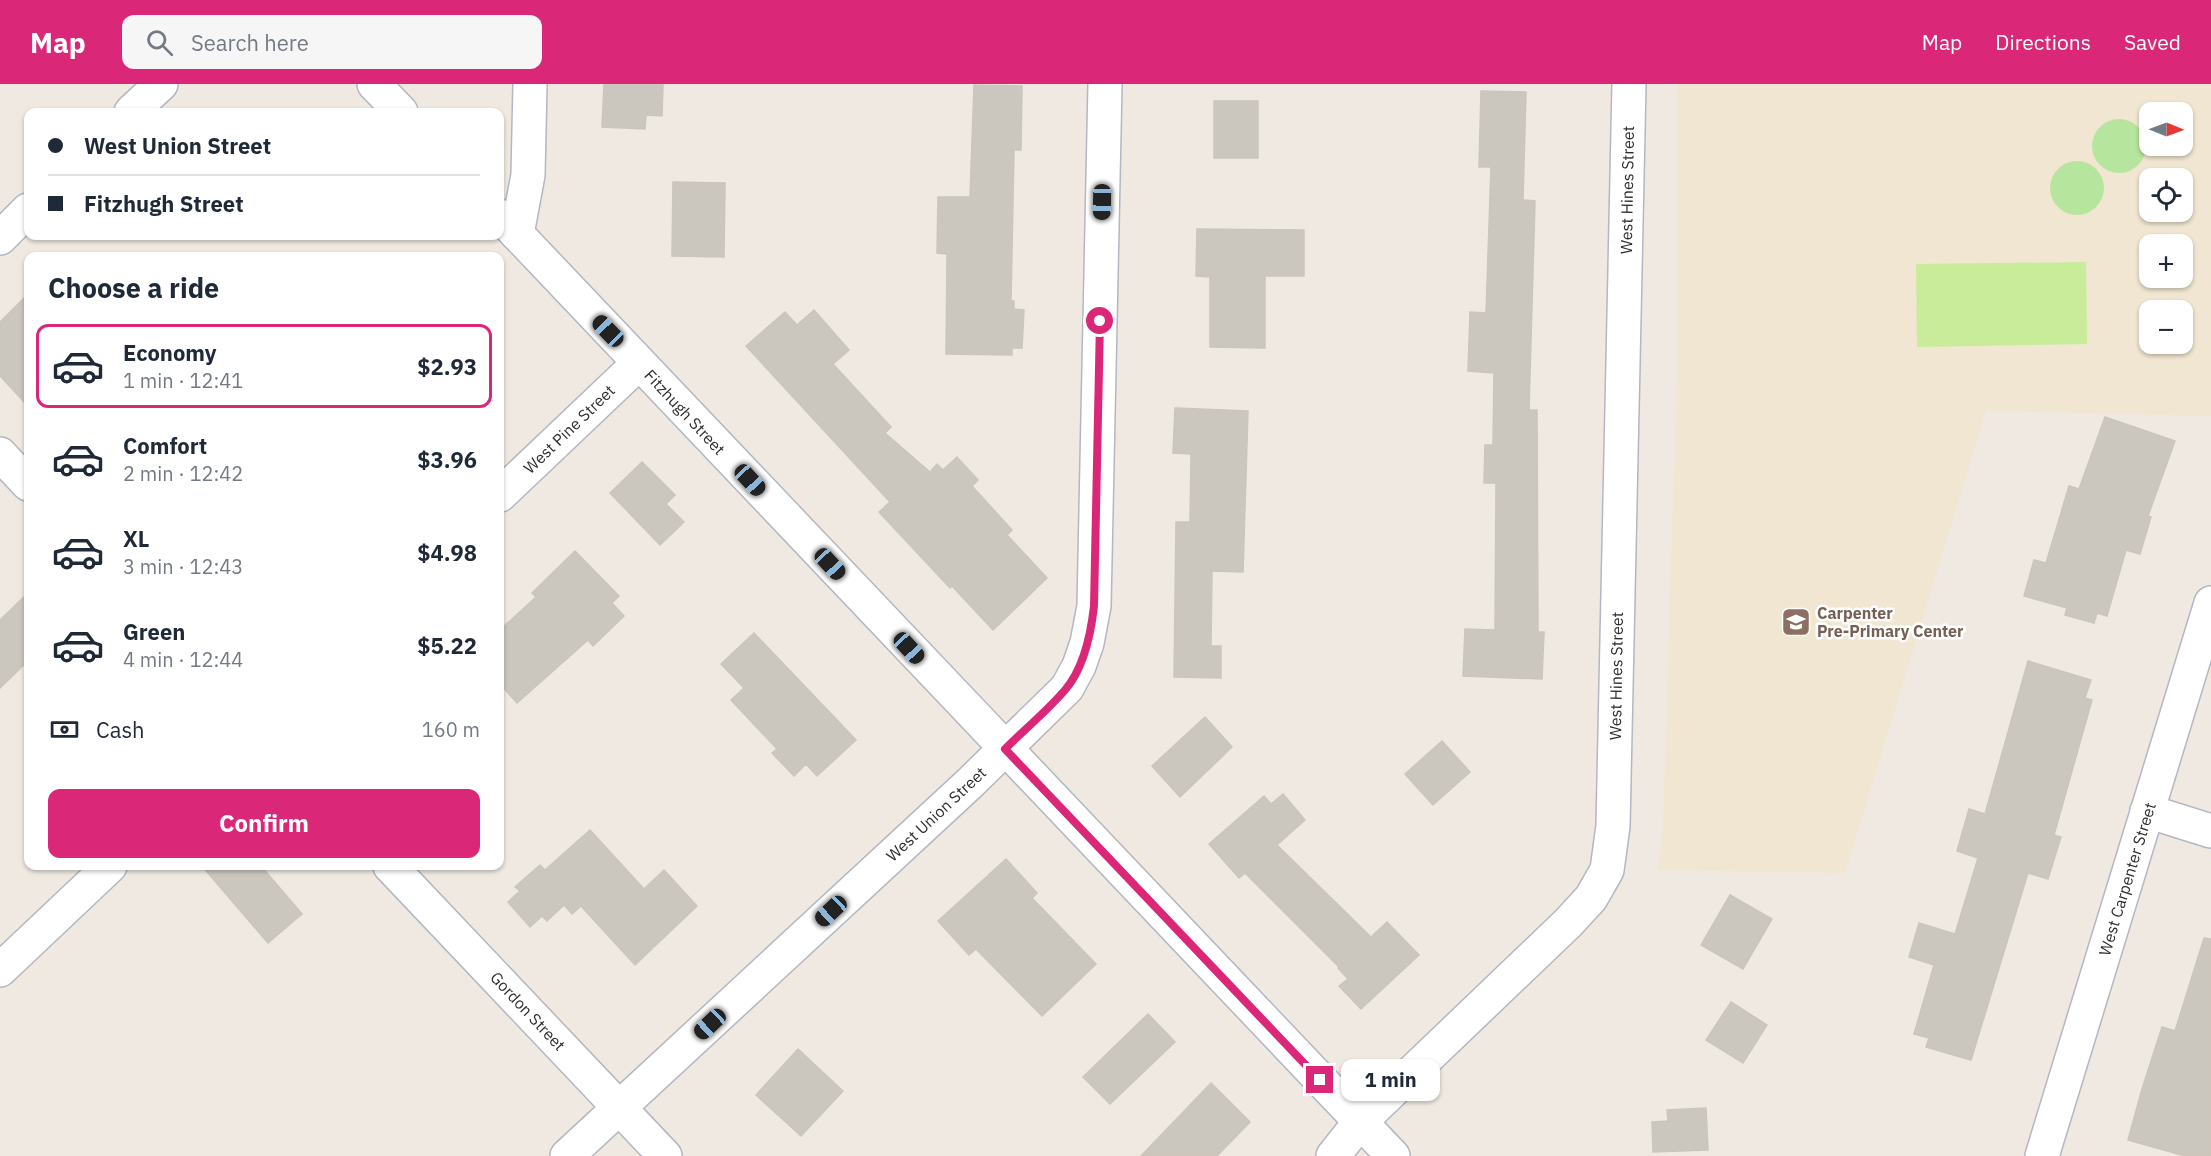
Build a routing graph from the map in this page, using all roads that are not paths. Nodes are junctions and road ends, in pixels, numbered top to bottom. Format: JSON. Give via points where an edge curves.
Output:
{"nodes":[{"id":1,"x":161,"y":84,"type":"edge"},
{"id":2,"x":374,"y":84,"type":"edge"},
{"id":3,"x":530,"y":84,"type":"edge"},
{"id":4,"x":1104,"y":84,"type":"edge"},
{"id":5,"x":1629,"y":84,"type":"edge"},
{"id":6,"x":135,"y":108,"type":"edge"},
{"id":7,"x":397,"y":108,"type":"edge"},
{"id":8,"x":24,"y":214,"type":"edge"},
{"id":9,"x":508,"y":225,"type":"edge"},
{"id":10,"x":0,"y":238,"type":"edge"},
{"id":11,"x":639,"y":363,"type":"junction"},
{"id":12,"x":0,"y":454,"type":"edge"},
{"id":13,"x":24,"y":480,"type":"edge"},
{"id":14,"x":504,"y":491,"type":"edge"},
{"id":15,"x":2211,"y":603,"type":"edge"},
{"id":16,"x":1005,"y":749,"type":"junction"},
{"id":17,"x":2147,"y":811,"type":"junction"},
{"id":18,"x":2211,"y":831,"type":"edge"},
{"id":19,"x":106,"y":870,"type":"edge"},
{"id":20,"x":394,"y":870,"type":"edge"},
{"id":21,"x":0,"y":970,"type":"edge"},
{"id":22,"x":620,"y":1108,"type":"junction"},
{"id":23,"x":1360,"y":1122,"type":"junction"},
{"id":24,"x":567,"y":1156,"type":"edge"},
{"id":25,"x":665,"y":1156,"type":"edge"},
{"id":26,"x":1333,"y":1156,"type":"edge"},
{"id":27,"x":1392,"y":1156,"type":"edge"},
{"id":28,"x":2042,"y":1156,"type":"edge"}],
"edges":[{"from":1,"to":6,"type":"street"},
{"from":2,"to":7,"type":"street"},
{"from":3,"to":9,"type":"street","via":[[528,175]]},
{"from":4,"to":16,"type":"street","name":"West Union Street","via":[[1092,624],[1079,666],[1067,688]]},
{"from":5,"to":23,"type":"street","name":"West Hines Street","via":[[1613,826],[1607,870],[1592,898],[1568,924]]},
{"from":8,"to":10,"type":"street"},
{"from":9,"to":11,"type":"street","name":"Fitzhugh Street"},
{"from":11,"to":14,"type":"street","name":"West Pine Street"},
{"from":11,"to":16,"type":"street","name":"Fitzhugh Street"},
{"from":12,"to":13,"type":"street"},
{"from":15,"to":17,"type":"street","name":"West Carpenter Street"},
{"from":16,"to":22,"type":"street","name":"West Union Street"},
{"from":16,"to":23,"type":"street","name":"Fitzhugh Street"},
{"from":17,"to":18,"type":"street"},
{"from":17,"to":28,"type":"street","name":"West Carpenter Street"},
{"from":19,"to":21,"type":"street"},
{"from":20,"to":22,"type":"street","name":"Gordon Street"},
{"from":22,"to":24,"type":"street","name":"West Union Street"},
{"from":22,"to":25,"type":"street","name":"Gordon Street"},
{"from":23,"to":26,"type":"street","name":"West Hines Street"},
{"from":23,"to":27,"type":"street","name":"Fitzhugh Street"}]}
